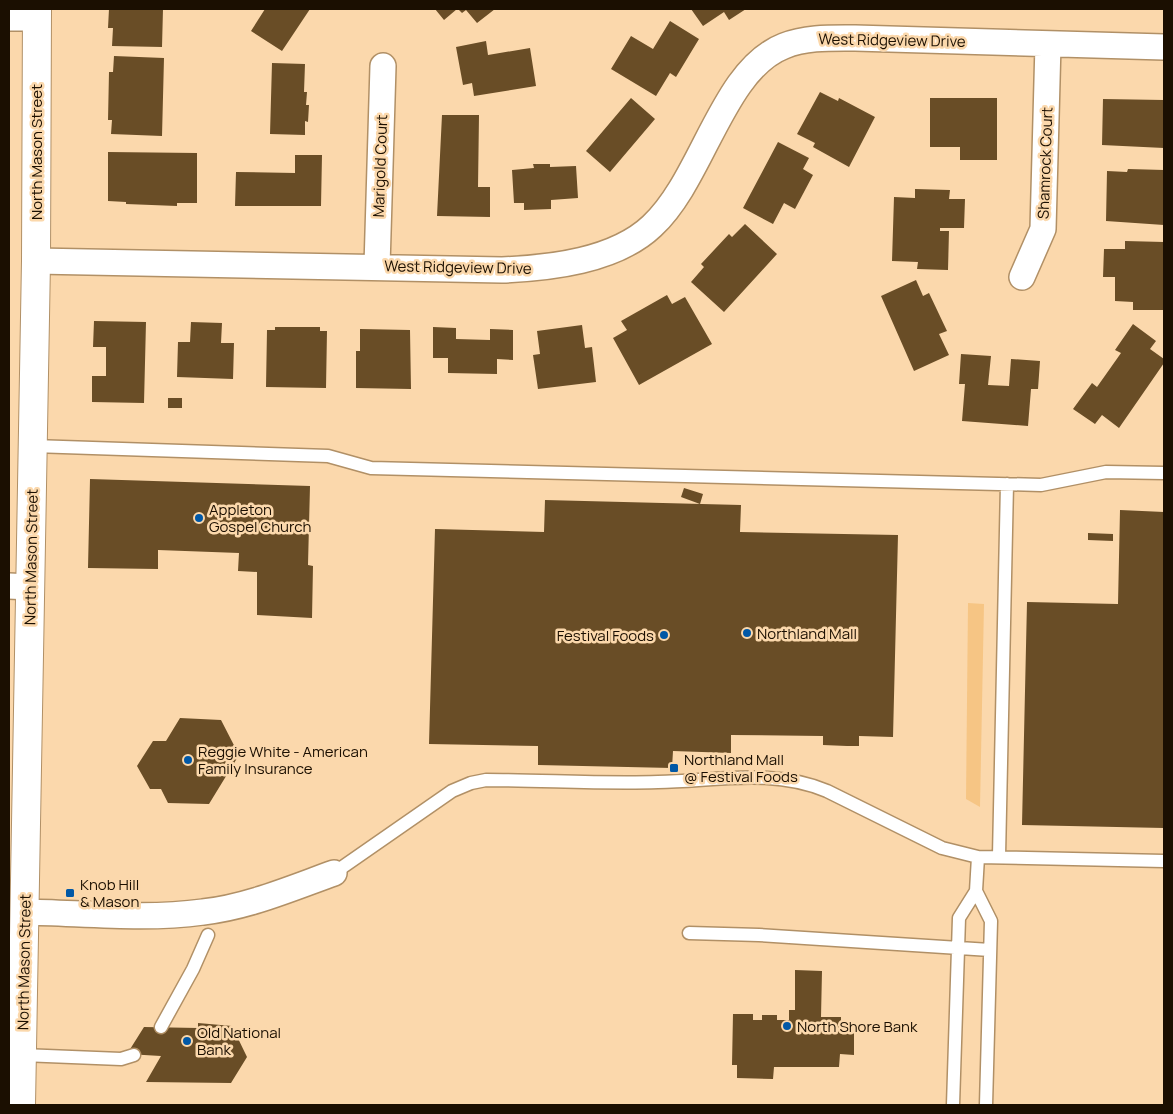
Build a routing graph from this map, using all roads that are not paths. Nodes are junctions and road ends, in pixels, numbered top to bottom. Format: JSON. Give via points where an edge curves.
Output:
{"nodes":[{"id":1,"x":37,"y":13,"type":"edge"},
{"id":2,"x":9,"y":18,"type":"edge"},
{"id":3,"x":1048,"y":44,"type":"junction"},
{"id":4,"x":1164,"y":47,"type":"edge"},
{"id":5,"x":383,"y":66,"type":"dead end"},
{"id":6,"x":36,"y":261,"type":"junction"},
{"id":7,"x":377,"y":266,"type":"junction"},
{"id":8,"x":1022,"y":277,"type":"dead end"},
{"id":9,"x":32,"y":446,"type":"junction"},
{"id":10,"x":1164,"y":473,"type":"edge"},
{"id":11,"x":1007,"y":484,"type":"junction"},
{"id":12,"x":19,"y":587,"type":"edge"},
{"id":13,"x":978,"y":856,"type":"junction"},
{"id":14,"x":999,"y":856,"type":"junction"},
{"id":15,"x":1164,"y":861,"type":"edge"},
{"id":16,"x":334,"y":873,"type":"joint"},
{"id":17,"x":976,"y":890,"type":"junction"},
{"id":18,"x":19,"y":917,"type":"edge"},
{"id":19,"x":689,"y":934,"type":"dead end"},
{"id":20,"x":208,"y":935,"type":"dead end"},
{"id":21,"x":958,"y":948,"type":"junction"},
{"id":22,"x":990,"y":950,"type":"junction"},
{"id":23,"x":161,"y":1027,"type":"dead end"},
{"id":24,"x":22,"y":1055,"type":"junction"},
{"id":25,"x":134,"y":1055,"type":"dead end"},
{"id":26,"x":21,"y":1105,"type":"edge"},
{"id":27,"x":953,"y":1105,"type":"edge"},
{"id":28,"x":986,"y":1105,"type":"edge"}],
"edges":[{"from":1,"to":2,"type":"street"},
{"from":1,"to":6,"type":"street","name":"North Mason Street"},
{"from":3,"to":4,"type":"street","name":"West Ridgeview Drive"},
{"from":3,"to":7,"type":"street","name":"West Ridgeview Drive","via":[[824,38],[784,45],[766,54],[742,77],[682,191],[652,227],[625,243],[582,261],[543,268]]},
{"from":3,"to":8,"type":"street","name":"Shamrock Court","via":[[1043,229]]},
{"from":5,"to":7,"type":"street","name":"Marigold Court"},
{"from":6,"to":7,"type":"street","name":"West Ridgeview Drive"},
{"from":6,"to":9,"type":"street","name":"North Mason Street"},
{"from":9,"to":11,"type":"lane","via":[[328,456],[371,468]]},
{"from":9,"to":12,"type":"street","name":"North Mason Street"},
{"from":10,"to":11,"type":"lane","via":[[1106,472],[1041,485]]},
{"from":11,"to":14,"type":"lane"},
{"from":12,"to":18,"type":"street","name":"North Mason Street"},
{"from":13,"to":14,"type":"lane"},
{"from":13,"to":16,"type":"lane","via":[[942,848],[827,791],[786,778],[724,777],[659,782],[486,780],[452,791]]},
{"from":13,"to":17,"type":"lane"},
{"from":14,"to":15,"type":"lane"},
{"from":16,"to":18,"type":"street","via":[[230,907],[204,912]]},
{"from":17,"to":21,"type":"lane","via":[[959,918]]},
{"from":17,"to":22,"type":"lane","via":[[991,920]]},
{"from":18,"to":24,"type":"street","name":"North Mason Street"},
{"from":19,"to":21,"type":"lane","via":[[759,935]]},
{"from":20,"to":23,"type":"lane"},
{"from":21,"to":22,"type":"lane"},
{"from":21,"to":27,"type":"lane"},
{"from":22,"to":28,"type":"lane"},
{"from":24,"to":25,"type":"lane","via":[[121,1058]]},
{"from":24,"to":26,"type":"street","name":"North Mason Street"}]}
